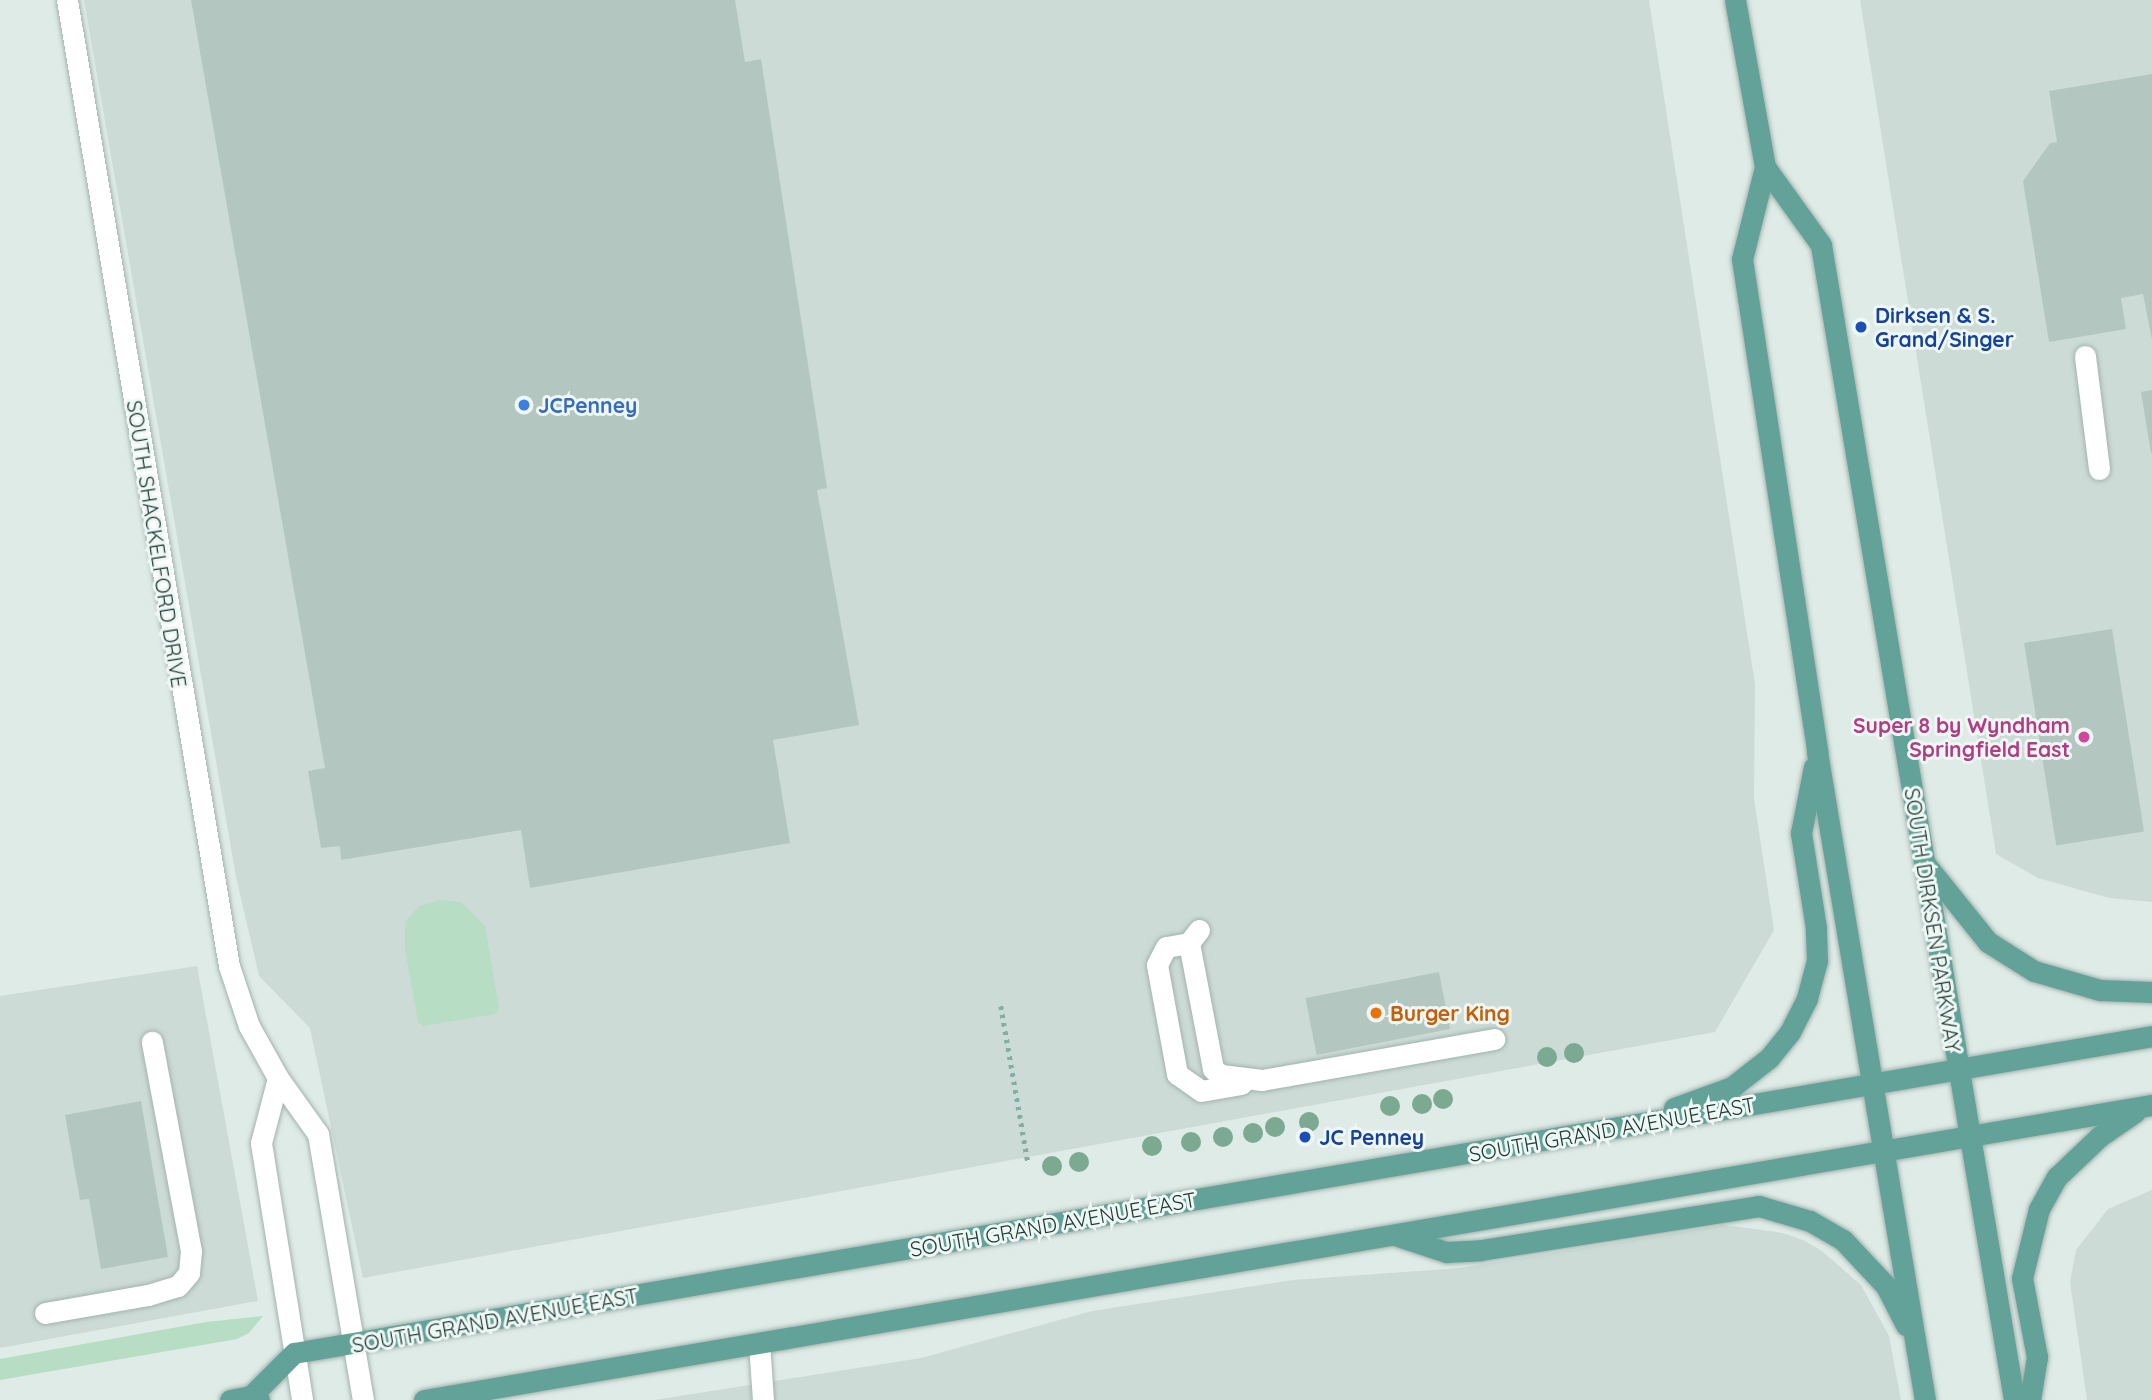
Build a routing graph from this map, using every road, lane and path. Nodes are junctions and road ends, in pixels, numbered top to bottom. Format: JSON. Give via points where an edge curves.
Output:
{"nodes":[{"id":1,"x":67,"y":0,"type":"edge"},
{"id":2,"x":1735,"y":0,"type":"edge"},
{"id":3,"x":1765,"y":167,"type":"junction"},
{"id":4,"x":2085,"y":356,"type":"dead end"},
{"id":5,"x":2099,"y":468,"type":"dead end"},
{"id":6,"x":1817,"y":752,"type":"junction"},
{"id":7,"x":1923,"y":862,"type":"junction"},
{"id":8,"x":1136,"y":968,"type":"dead end"},
{"id":9,"x":1158,"y":971,"type":"junction"},
{"id":10,"x":2152,"y":992,"type":"edge"},
{"id":11,"x":1001,"y":1006,"type":"dead end"},
{"id":12,"x":2152,"y":1036,"type":"edge"},
{"id":13,"x":1494,"y":1040,"type":"dead end"},
{"id":14,"x":152,"y":1042,"type":"dead end"},
{"id":15,"x":1957,"y":1070,"type":"junction"},
{"id":16,"x":278,"y":1078,"type":"junction"},
{"id":17,"x":1262,"y":1080,"type":"junction"},
{"id":18,"x":1873,"y":1084,"type":"junction"},
{"id":19,"x":2148,"y":1106,"type":"edge"},
{"id":20,"x":1626,"y":1125,"type":"junction"},
{"id":21,"x":1967,"y":1139,"type":"junction"},
{"id":22,"x":1885,"y":1152,"type":"junction"},
{"id":23,"x":1028,"y":1162,"type":"dead end"},
{"id":24,"x":1392,"y":1234,"type":"junction"},
{"id":25,"x":45,"y":1313,"type":"dead end"},
{"id":26,"x":1915,"y":1342,"type":"junction"},
{"id":27,"x":759,"y":1343,"type":"junction"},
{"id":28,"x":353,"y":1344,"type":"junction"},
{"id":29,"x":294,"y":1353,"type":"junction"},
{"id":30,"x":247,"y":1399,"type":"edge"},
{"id":31,"x":302,"y":1400,"type":"edge"},
{"id":32,"x":363,"y":1400,"type":"edge"},
{"id":33,"x":424,"y":1400,"type":"edge"},
{"id":34,"x":763,"y":1400,"type":"edge"},
{"id":35,"x":1925,"y":1400,"type":"edge"},
{"id":36,"x":2014,"y":1400,"type":"edge"},
{"id":37,"x":2029,"y":1400,"type":"edge"}],
"edges":[{"from":1,"to":16,"type":"street","name":"SOUTH SHACKELFORD DRIVE","via":[[229,966],[249,1026]]},
{"from":2,"to":3,"type":"main road","name":"SOUTH DIRKSEN PARKWAY"},
{"from":3,"to":6,"type":"main road","name":"SOUTH DIRKSEN PARKWAY","via":[[1741,259]]},
{"from":3,"to":7,"type":"main road","name":"SOUTH DIRKSEN PARKWAY","via":[[1821,245]]},
{"from":4,"to":5,"type":"street"},
{"from":6,"to":18,"type":"main road","name":"SOUTH DIRKSEN PARKWAY"},
{"from":6,"to":20,"type":"main road","via":[[1801,832],[1817,961],[1807,998],[1790,1032],[1769,1058],[1732,1087]]},
{"from":7,"to":10,"type":"main road","via":[[1988,942],[2008,957],[2034,971],[2100,990]]},
{"from":7,"to":15,"type":"main road","name":"SOUTH DIRKSEN PARKWAY"},
{"from":8,"to":9,"type":"street"},
{"from":9,"to":17,"type":"street","via":[[1177,1074],[1184,1082],[1201,1091]]},
{"from":9,"to":17,"type":"street","via":[[1159,955],[1166,947],[1194,936],[1213,1069],[1241,1080]]},
{"from":11,"to":23,"type":"path"},
{"from":12,"to":15,"type":"main road","name":"SOUTH GRAND AVENUE EAST"},
{"from":13,"to":17,"type":"street"},
{"from":14,"to":25,"type":"street","via":[[191,1251],[188,1273],[178,1286],[148,1295]]},
{"from":15,"to":18,"type":"main road","name":"SOUTH GRAND AVENUE EAST"},
{"from":15,"to":21,"type":"main road","name":"SOUTH DIRKSEN PARKWAY"},
{"from":16,"to":28,"type":"street","name":"SOUTH SHACKELFORD DRIVE","via":[[318,1134]]},
{"from":16,"to":29,"type":"street","via":[[261,1143]]},
{"from":18,"to":20,"type":"main road","name":"SOUTH GRAND AVENUE EAST"},
{"from":18,"to":22,"type":"main road","name":"SOUTH DIRKSEN PARKWAY"},
{"from":19,"to":21,"type":"main road"},
{"from":19,"to":37,"type":"main road","via":[[2099,1136],[2057,1177],[2039,1209],[2022,1278],[2037,1357]]},
{"from":20,"to":28,"type":"main road","name":"SOUTH GRAND AVENUE EAST"},
{"from":21,"to":22,"type":"main road"},
{"from":21,"to":36,"type":"main road","name":"SOUTH DIRKSEN PARKWAY"},
{"from":22,"to":24,"type":"main road"},
{"from":22,"to":26,"type":"main road","name":"SOUTH DIRKSEN PARKWAY"},
{"from":24,"to":26,"type":"main road","via":[[1446,1252],[1481,1250],[1759,1206],[1810,1221],[1843,1240],[1886,1286]]},
{"from":24,"to":27,"type":"main road"},
{"from":26,"to":35,"type":"main road","name":"SOUTH DIRKSEN PARKWAY"},
{"from":27,"to":33,"type":"main road"},
{"from":27,"to":34,"type":"street"},
{"from":28,"to":29,"type":"main road","name":"SOUTH GRAND AVENUE EAST"},
{"from":28,"to":32,"type":"street","name":"SOUTH SHACKELFORD DRIVE"},
{"from":29,"to":30,"type":"main road"},
{"from":29,"to":31,"type":"street"}]}
